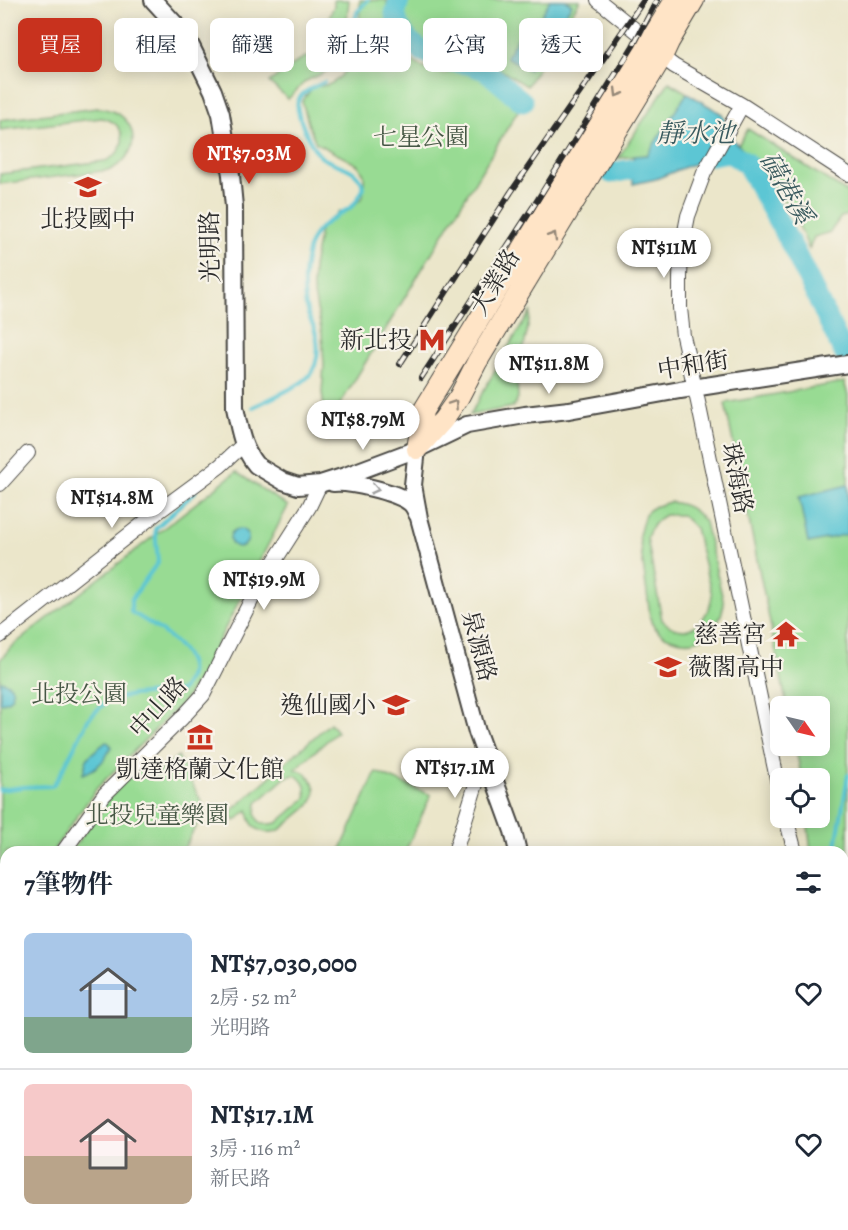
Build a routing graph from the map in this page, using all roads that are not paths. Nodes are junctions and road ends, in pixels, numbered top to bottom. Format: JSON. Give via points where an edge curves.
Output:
{"nodes":[{"id":1,"x":153,"y":0,"type":"edge"},
{"id":2,"x":598,"y":0,"type":"edge"},
{"id":3,"x":675,"y":0,"type":"edge"},
{"id":4,"x":694,"y":0,"type":"edge"},
{"id":5,"x":655,"y":50,"type":"junction"},
{"id":6,"x":742,"y":105,"type":"junction"},
{"id":7,"x":848,"y":174,"type":"edge"},
{"id":8,"x":843,"y":365,"type":"edge"},
{"id":9,"x":695,"y":388,"type":"junction"},
{"id":10,"x":244,"y":444,"type":"junction"},
{"id":11,"x":417,"y":449,"type":"junction"},
{"id":12,"x":28,"y":453,"type":"dead end"},
{"id":13,"x":0,"y":484,"type":"edge"},
{"id":14,"x":320,"y":484,"type":"junction"},
{"id":15,"x":419,"y":518,"type":"junction"},
{"id":16,"x":0,"y":636,"type":"edge"},
{"id":17,"x":485,"y":755,"type":"junction"},
{"id":18,"x":775,"y":768,"type":"edge"},
{"id":19,"x":789,"y":828,"type":"edge"},
{"id":20,"x":67,"y":846,"type":"edge"},
{"id":21,"x":457,"y":846,"type":"edge"},
{"id":22,"x":517,"y":846,"type":"edge"},
{"id":23,"x":793,"y":846,"type":"edge"}],
"edges":[{"from":1,"to":10,"type":"street","name":"光明路","via":[[186,36],[220,114],[234,207],[235,407]]},
{"from":2,"to":5,"type":"street"},
{"from":3,"to":5,"type":"main road","name":"大業路"},
{"from":4,"to":5,"type":"main road","name":"大業路","via":[[669,42]]},
{"from":5,"to":6,"type":"street","via":[[674,66]]},
{"from":5,"to":11,"type":"main road","name":"大業路","via":[[459,397]]},
{"from":6,"to":7,"type":"street"},
{"from":6,"to":9,"type":"street","name":"珠海路","via":[[704,173],[688,216],[681,252],[680,308]]},
{"from":8,"to":9,"type":"street","name":"中和街"},
{"from":9,"to":11,"type":"street","name":"中和街","via":[[467,425]]},
{"from":9,"to":18,"type":"street","name":"珠海路"},
{"from":10,"to":14,"type":"street","via":[[256,465],[283,481],[298,486]]},
{"from":10,"to":16,"type":"street"},
{"from":11,"to":14,"type":"street"},
{"from":11,"to":15,"type":"street","name":"泉源路","via":[[413,485]]},
{"from":12,"to":13,"type":"street"},
{"from":14,"to":15,"type":"street","one_way":true,"via":[[339,482],[395,495],[411,503]]},
{"from":14,"to":20,"type":"street","name":"中山路","via":[[258,587],[203,695],[104,795]]},
{"from":15,"to":17,"type":"street","name":"泉源路"},
{"from":17,"to":21,"type":"street"},
{"from":17,"to":22,"type":"street","name":"泉源路"},
{"from":19,"to":23,"type":"street"}]}
